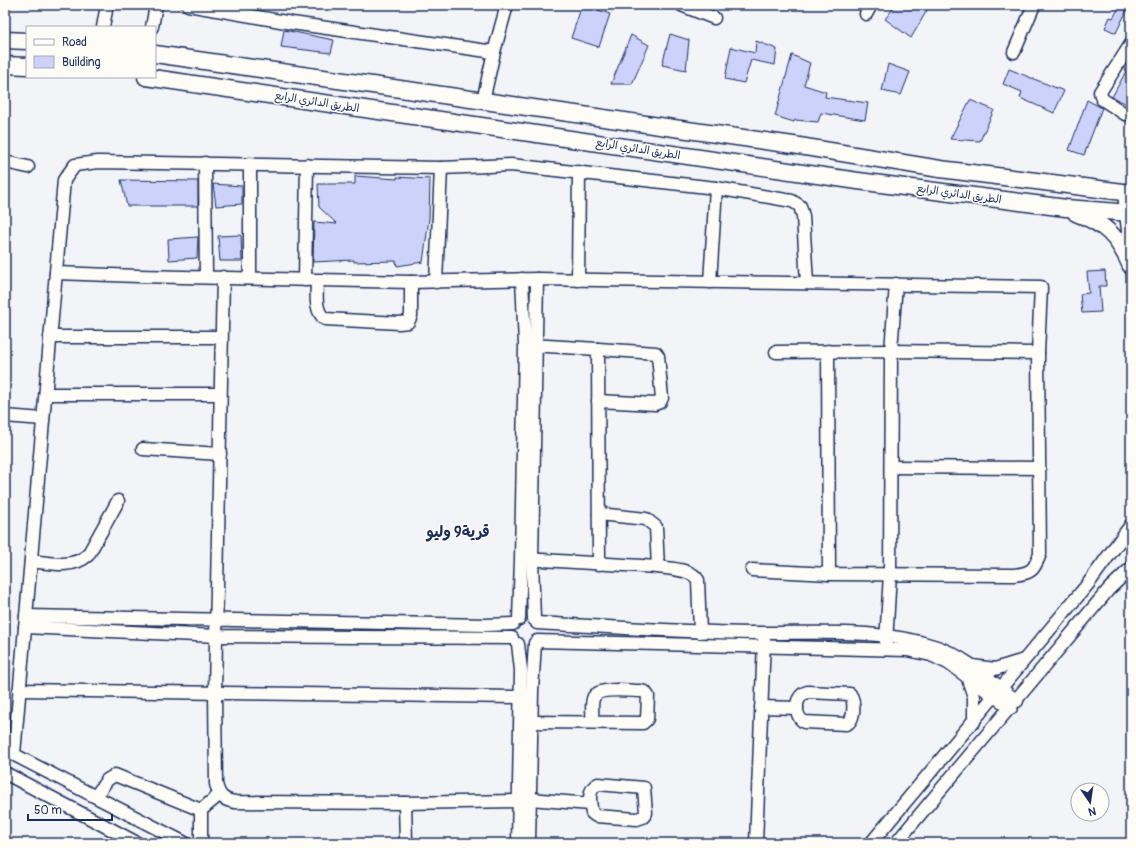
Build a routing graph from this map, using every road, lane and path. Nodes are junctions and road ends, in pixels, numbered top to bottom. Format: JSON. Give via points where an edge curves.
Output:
{"nodes":[{"id":1,"x":107,"y":5,"type":"edge"},
{"id":2,"x":156,"y":5,"type":"edge"},
{"id":3,"x":188,"y":5,"type":"edge"},
{"id":4,"x":507,"y":5,"type":"edge"},
{"id":5,"x":681,"y":5,"type":"edge"},
{"id":6,"x":1034,"y":5,"type":"edge"},
{"id":7,"x":714,"y":18,"type":"dead end"},
{"id":8,"x":103,"y":26,"type":"edge"},
{"id":9,"x":152,"y":26,"type":"edge"},
{"id":10,"x":5,"y":40,"type":"edge"},
{"id":11,"x":26,"y":41,"type":"edge"},
{"id":12,"x":1131,"y":44,"type":"edge"},
{"id":13,"x":494,"y":52,"type":"junction"},
{"id":14,"x":1014,"y":52,"type":"dead end"},
{"id":15,"x":156,"y":54,"type":"edge"},
{"id":16,"x":5,"y":65,"type":"edge"},
{"id":17,"x":26,"y":66,"type":"edge"},
{"id":18,"x":153,"y":78,"type":"edge"},
{"id":19,"x":483,"y":101,"type":"junction"},
{"id":20,"x":1125,"y":114,"type":"dead end"},
{"id":21,"x":5,"y":162,"type":"edge"},
{"id":22,"x":205,"y":163,"type":"junction"},
{"id":23,"x":250,"y":164,"type":"junction"},
{"id":24,"x":307,"y":165,"type":"junction"},
{"id":25,"x":28,"y":167,"type":"dead end"},
{"id":26,"x":441,"y":168,"type":"junction"},
{"id":27,"x":579,"y":172,"type":"junction"},
{"id":28,"x":716,"y":188,"type":"junction"},
{"id":29,"x":1127,"y":193,"type":"edge"},
{"id":30,"x":1066,"y":208,"type":"junction"},
{"id":31,"x":1128,"y":213,"type":"edge"},
{"id":32,"x":1131,"y":262,"type":"edge"},
{"id":33,"x":1131,"y":266,"type":"edge"},
{"id":34,"x":56,"y":273,"type":"junction"},
{"id":35,"x":206,"y":277,"type":"junction"},
{"id":36,"x":223,"y":277,"type":"junction"},
{"id":37,"x":250,"y":278,"type":"junction"},
{"id":38,"x":522,"y":279,"type":"junction"},
{"id":39,"x":537,"y":279,"type":"junction"},
{"id":40,"x":311,"y":280,"type":"junction"},
{"id":41,"x":578,"y":280,"type":"junction"},
{"id":42,"x":411,"y":282,"type":"junction"},
{"id":43,"x":436,"y":282,"type":"junction"},
{"id":44,"x":710,"y":282,"type":"junction"},
{"id":45,"x":807,"y":283,"type":"junction"},
{"id":46,"x":896,"y":284,"type":"junction"},
{"id":47,"x":50,"y":336,"type":"junction"},
{"id":48,"x":222,"y":337,"type":"junction"},
{"id":49,"x":531,"y":345,"type":"junction"},
{"id":50,"x":598,"y":349,"type":"junction"},
{"id":51,"x":828,"y":351,"type":"junction"},
{"id":52,"x":891,"y":351,"type":"junction"},
{"id":53,"x":776,"y":352,"type":"dead end"},
{"id":54,"x":1038,"y":353,"type":"junction"},
{"id":55,"x":46,"y":394,"type":"junction"},
{"id":56,"x":220,"y":394,"type":"junction"},
{"id":57,"x":598,"y":401,"type":"junction"},
{"id":58,"x":5,"y":416,"type":"edge"},
{"id":59,"x":44,"y":419,"type":"junction"},
{"id":60,"x":143,"y":449,"type":"dead end"},
{"id":61,"x":220,"y":454,"type":"junction"},
{"id":62,"x":892,"y":467,"type":"junction"},
{"id":63,"x":1039,"y":468,"type":"junction"},
{"id":64,"x":118,"y":501,"type":"dead end"},
{"id":65,"x":599,"y":514,"type":"junction"},
{"id":66,"x":1131,"y":516,"type":"edge"},
{"id":67,"x":1131,"y":526,"type":"edge"},
{"id":68,"x":527,"y":559,"type":"junction"},
{"id":69,"x":31,"y":561,"type":"junction"},
{"id":70,"x":599,"y":564,"type":"junction"},
{"id":71,"x":658,"y":567,"type":"junction"},
{"id":72,"x":1131,"y":568,"type":"edge"},
{"id":73,"x":752,"y":570,"type":"dead end"},
{"id":74,"x":890,"y":573,"type":"junction"},
{"id":75,"x":829,"y":574,"type":"junction"},
{"id":76,"x":25,"y":621,"type":"junction"},
{"id":77,"x":218,"y":621,"type":"junction"},
{"id":78,"x":516,"y":621,"type":"junction"},
{"id":79,"x":536,"y":621,"type":"junction"},
{"id":80,"x":700,"y":632,"type":"junction"},
{"id":81,"x":764,"y":633,"type":"junction"},
{"id":82,"x":217,"y":636,"type":"junction"},
{"id":83,"x":886,"y":636,"type":"junction"},
{"id":84,"x":515,"y":641,"type":"junction"},
{"id":85,"x":536,"y":642,"type":"junction"},
{"id":86,"x":763,"y":648,"type":"junction"},
{"id":87,"x":885,"y":649,"type":"junction"},
{"id":88,"x":1025,"y":660,"type":"junction"},
{"id":89,"x":968,"y":671,"type":"junction"},
{"id":90,"x":19,"y":690,"type":"junction"},
{"id":91,"x":215,"y":692,"type":"junction"},
{"id":92,"x":998,"y":692,"type":"junction"},
{"id":93,"x":519,"y":697,"type":"junction"},
{"id":94,"x":1014,"y":705,"type":"junction"},
{"id":95,"x":761,"y":707,"type":"junction"},
{"id":96,"x":797,"y":708,"type":"junction"},
{"id":97,"x":592,"y":721,"type":"junction"},
{"id":98,"x":531,"y":722,"type":"junction"},
{"id":99,"x":974,"y":722,"type":"junction"},
{"id":100,"x":9,"y":752,"type":"edge"},
{"id":101,"x":5,"y":773,"type":"edge"},
{"id":102,"x":219,"y":795,"type":"junction"},
{"id":103,"x":96,"y":796,"type":"junction"},
{"id":104,"x":524,"y":800,"type":"junction"},
{"id":105,"x":405,"y":803,"type":"junction"},
{"id":106,"x":590,"y":804,"type":"junction"},
{"id":107,"x":201,"y":810,"type":"junction"},
{"id":108,"x":137,"y":843,"type":"edge"},
{"id":109,"x":185,"y":843,"type":"edge"},
{"id":110,"x":201,"y":843,"type":"edge"},
{"id":111,"x":406,"y":843,"type":"edge"},
{"id":112,"x":518,"y":843,"type":"edge"},
{"id":113,"x":529,"y":843,"type":"edge"},
{"id":114,"x":756,"y":843,"type":"edge"},
{"id":115,"x":871,"y":843,"type":"edge"},
{"id":116,"x":896,"y":843,"type":"edge"}],
"edges":[{"from":1,"to":8,"type":"street"},
{"from":2,"to":9,"type":"street"},
{"from":3,"to":13,"type":"street","via":[[292,23]]},
{"from":4,"to":13,"type":"street"},
{"from":5,"to":7,"type":"street"},
{"from":6,"to":14,"type":"street"},
{"from":10,"to":11,"type":"main road"},
{"from":12,"to":20,"type":"street","via":[[1100,92],[1102,99]]},
{"from":13,"to":19,"type":"street"},
{"from":15,"to":19,"type":"main road","name":"الطريق الدائري الرابع"},
{"from":16,"to":17,"type":"main road"},
{"from":18,"to":30,"type":"main road","name":"الطريق الدائري الرابع","via":[[858,181]]},
{"from":19,"to":29,"type":"main road","name":"الطريق الدائري الرابع"},
{"from":21,"to":25,"type":"street"},
{"from":22,"to":23,"type":"street"},
{"from":22,"to":34,"type":"street","via":[[98,162],[75,165],[64,180]]},
{"from":22,"to":35,"type":"street"},
{"from":23,"to":24,"type":"street"},
{"from":23,"to":37,"type":"street"},
{"from":24,"to":26,"type":"street"},
{"from":24,"to":40,"type":"street"},
{"from":26,"to":27,"type":"street","via":[[511,165]]},
{"from":26,"to":43,"type":"street"},
{"from":27,"to":28,"type":"street"},
{"from":27,"to":41,"type":"street"},
{"from":28,"to":44,"type":"street"},
{"from":28,"to":45,"type":"street","via":[[792,201],[800,206],[803,216]]},
{"from":29,"to":31,"type":"street"},
{"from":30,"to":31,"type":"main road","name":"الطريق الدائري الرابع"},
{"from":30,"to":33,"type":"main road","via":[[1110,231],[1123,248]]},
{"from":31,"to":32,"type":"street"},
{"from":34,"to":35,"type":"street"},
{"from":34,"to":47,"type":"street"},
{"from":35,"to":36,"type":"street"},
{"from":36,"to":37,"type":"street"},
{"from":36,"to":48,"type":"street"},
{"from":37,"to":40,"type":"street"},
{"from":38,"to":39,"type":"street"},
{"from":38,"to":43,"type":"street"},
{"from":38,"to":49,"type":"street"},
{"from":39,"to":41,"type":"street"},
{"from":39,"to":49,"type":"street"},
{"from":40,"to":42,"type":"street"},
{"from":40,"to":42,"type":"street","via":[[320,316],[325,319],[399,323],[408,322],[411,316]]},
{"from":41,"to":44,"type":"street"},
{"from":42,"to":43,"type":"street"},
{"from":44,"to":45,"type":"street"},
{"from":45,"to":46,"type":"street"},
{"from":46,"to":52,"type":"street"},
{"from":46,"to":54,"type":"street","via":[[1041,287]]},
{"from":47,"to":48,"type":"street"},
{"from":47,"to":55,"type":"street"},
{"from":48,"to":56,"type":"street"},
{"from":49,"to":50,"type":"street"},
{"from":49,"to":68,"type":"street"},
{"from":50,"to":57,"type":"street"},
{"from":50,"to":57,"type":"street","via":[[656,353],[662,398],[655,404]]},
{"from":51,"to":52,"type":"street"},
{"from":51,"to":53,"type":"street"},
{"from":51,"to":75,"type":"street"},
{"from":52,"to":54,"type":"street"},
{"from":52,"to":62,"type":"street"},
{"from":54,"to":63,"type":"street"},
{"from":55,"to":56,"type":"street"},
{"from":55,"to":59,"type":"street"},
{"from":56,"to":61,"type":"street"},
{"from":57,"to":65,"type":"street"},
{"from":58,"to":59,"type":"street"},
{"from":59,"to":69,"type":"street"},
{"from":60,"to":61,"type":"street"},
{"from":61,"to":77,"type":"street"},
{"from":62,"to":63,"type":"street"},
{"from":62,"to":74,"type":"street"},
{"from":63,"to":74,"type":"street","via":[[1040,554],[1035,568],[1025,574],[1014,575]]},
{"from":64,"to":69,"type":"street","via":[[88,555],[81,561],[71,564]]},
{"from":65,"to":70,"type":"street"},
{"from":65,"to":71,"type":"street","via":[[646,519],[652,523],[656,527]]},
{"from":66,"to":67,"type":"street"},
{"from":67,"to":88,"type":"street","via":[[1088,584]]},
{"from":68,"to":70,"type":"street"},
{"from":68,"to":78,"type":"street"},
{"from":68,"to":79,"type":"street"},
{"from":69,"to":76,"type":"street"},
{"from":70,"to":71,"type":"street"},
{"from":71,"to":80,"type":"street","via":[[688,572],[697,577]]},
{"from":72,"to":94,"type":"street","via":[[1109,589]]},
{"from":73,"to":75,"type":"street"},
{"from":74,"to":75,"type":"street"},
{"from":74,"to":83,"type":"street"},
{"from":76,"to":77,"type":"street"},
{"from":76,"to":82,"type":"street"},
{"from":76,"to":90,"type":"street"},
{"from":77,"to":78,"type":"street","via":[[486,625]]},
{"from":77,"to":82,"type":"street"},
{"from":78,"to":79,"type":"street","via":[[526,617]]},
{"from":78,"to":84,"type":"street","via":[[511,631]]},
{"from":79,"to":80,"type":"street"},
{"from":79,"to":85,"type":"street","via":[[540,630]]},
{"from":80,"to":81,"type":"street"},
{"from":81,"to":83,"type":"street"},
{"from":81,"to":86,"type":"street"},
{"from":82,"to":84,"type":"street"},
{"from":82,"to":91,"type":"street"},
{"from":83,"to":87,"type":"street"},
{"from":83,"to":89,"type":"street","via":[[918,641],[939,648]]},
{"from":84,"to":85,"type":"street","via":[[530,646]]},
{"from":84,"to":93,"type":"street","via":[[521,670]]},
{"from":85,"to":86,"type":"street"},
{"from":85,"to":98,"type":"street"},
{"from":86,"to":87,"type":"street"},
{"from":86,"to":95,"type":"street"},
{"from":87,"to":89,"type":"street","via":[[907,650],[931,656]]},
{"from":88,"to":89,"type":"street","via":[[995,669]]},
{"from":88,"to":92,"type":"street"},
{"from":89,"to":92,"type":"street"},
{"from":89,"to":99,"type":"street","via":[[974,697]]},
{"from":90,"to":91,"type":"street"},
{"from":90,"to":100,"type":"street"},
{"from":91,"to":93,"type":"street"},
{"from":91,"to":102,"type":"street","via":[[216,784]]},
{"from":92,"to":94,"type":"street"},
{"from":92,"to":99,"type":"street"},
{"from":93,"to":104,"type":"street"},
{"from":94,"to":116,"type":"street"},
{"from":95,"to":96,"type":"street"},
{"from":95,"to":114,"type":"street"},
{"from":96,"to":96,"type":"street","via":[[800,720],[804,722],[846,724],[852,720],[852,697],[846,693],[802,693],[798,697]]},
{"from":97,"to":97,"type":"street","via":[[643,723],[647,719],[648,696],[641,691],[596,692],[593,698]]},
{"from":97,"to":98,"type":"street"},
{"from":98,"to":104,"type":"street"},
{"from":99,"to":115,"type":"street"},
{"from":100,"to":103,"type":"street"},
{"from":101,"to":108,"type":"street"},
{"from":102,"to":105,"type":"street","via":[[235,802]]},
{"from":102,"to":107,"type":"street"},
{"from":103,"to":107,"type":"street","via":[[107,780],[115,775]]},
{"from":103,"to":109,"type":"street"},
{"from":104,"to":105,"type":"street"},
{"from":104,"to":106,"type":"street"},
{"from":104,"to":112,"type":"street"},
{"from":104,"to":113,"type":"street"},
{"from":105,"to":111,"type":"street"},
{"from":106,"to":106,"type":"street","via":[[592,814],[596,816],[637,819],[643,817],[646,812],[645,790],[641,786],[598,784],[591,791]]},
{"from":107,"to":110,"type":"street"}]}
